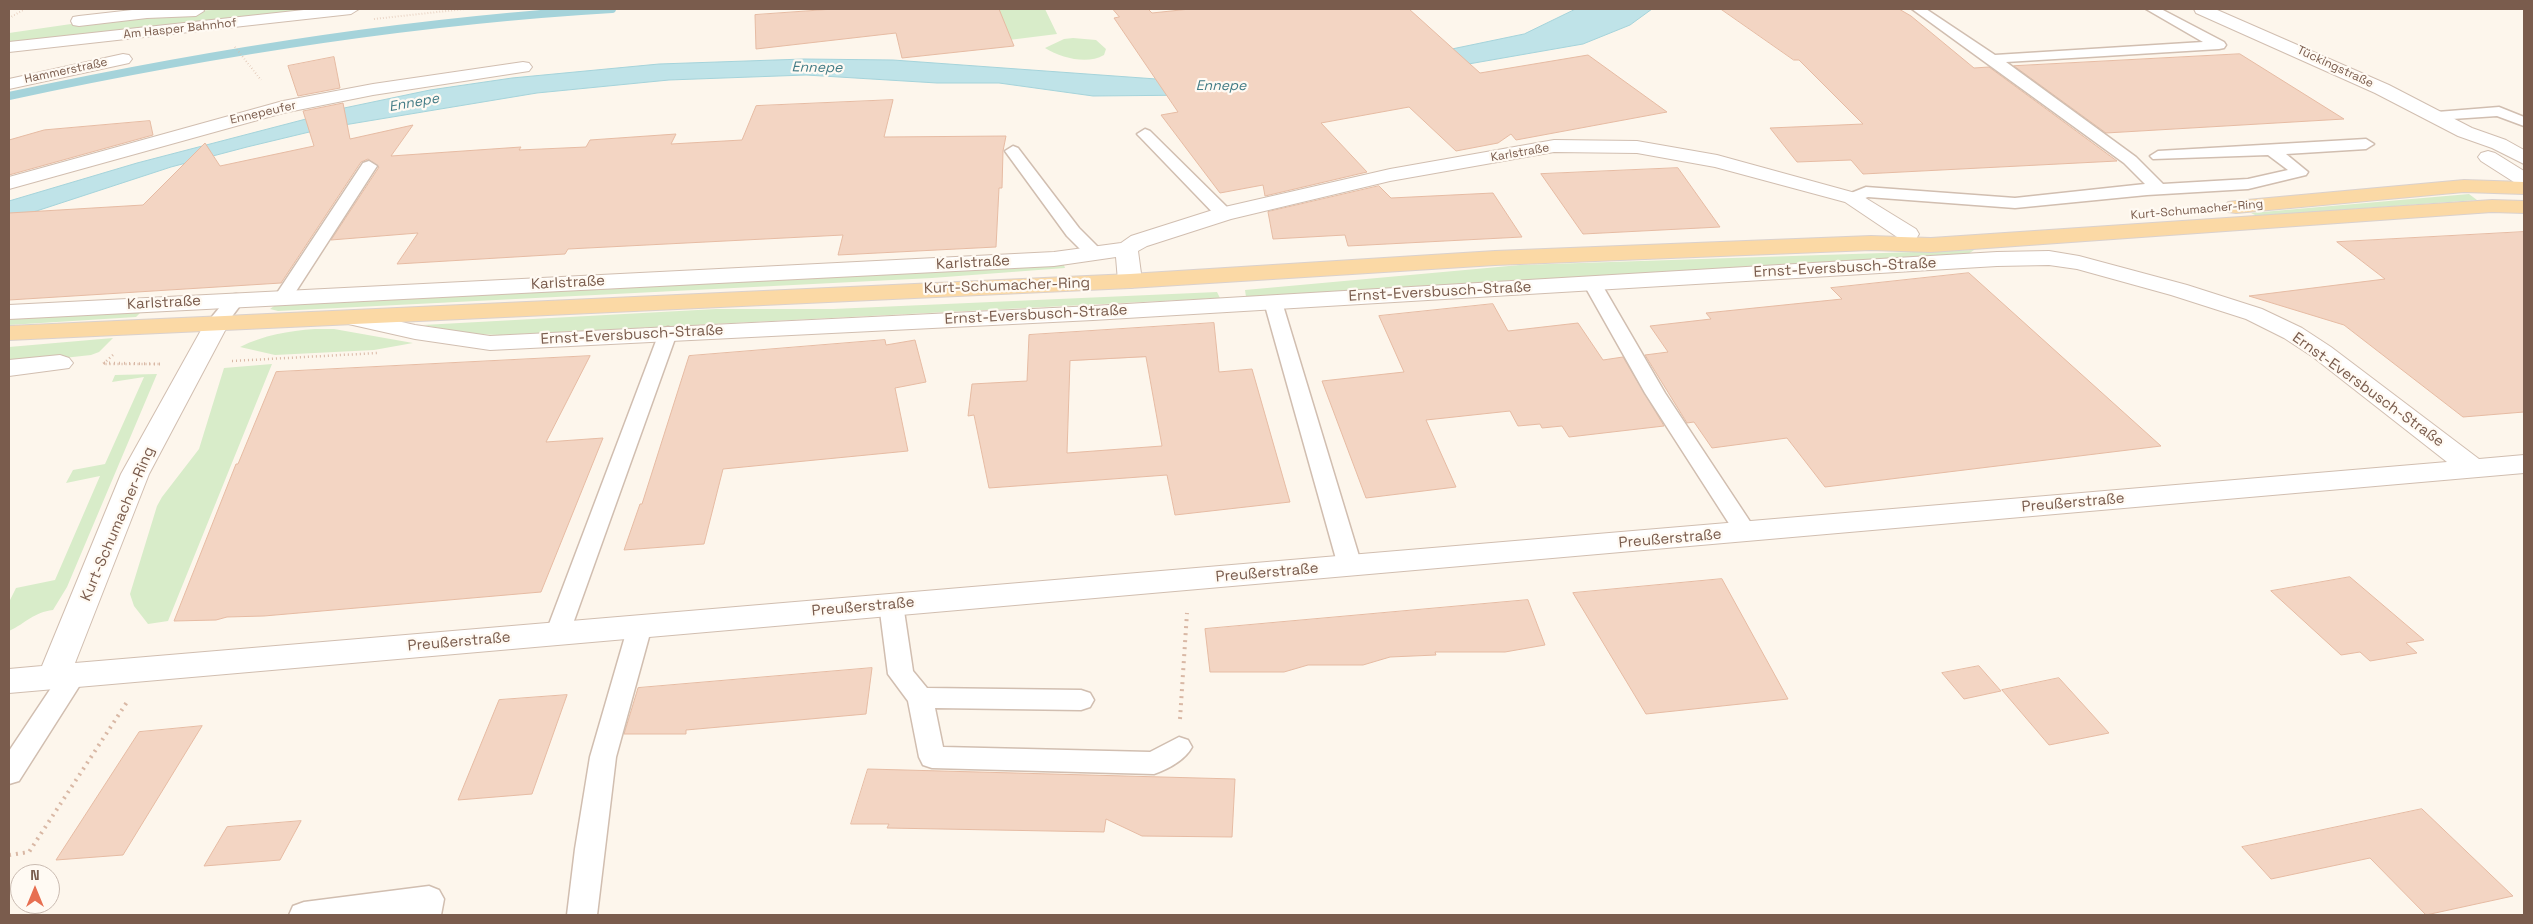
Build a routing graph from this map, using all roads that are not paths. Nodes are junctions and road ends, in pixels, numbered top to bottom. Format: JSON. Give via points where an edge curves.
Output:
{"nodes":[{"id":1,"x":236,"y":9,"type":"edge"},
{"id":2,"x":351,"y":9,"type":"edge"},
{"id":3,"x":1918,"y":9,"type":"edge"},
{"id":4,"x":2152,"y":9,"type":"edge"},
{"id":5,"x":2202,"y":9,"type":"edge"},
{"id":6,"x":9,"y":33,"type":"edge"},
{"id":7,"x":9,"y":47,"type":"edge"},
{"id":8,"x":123,"y":59,"type":"dead end"},
{"id":9,"x":1992,"y":59,"type":"junction"},
{"id":10,"x":523,"y":66,"type":"dead end"},
{"id":11,"x":9,"y":84,"type":"edge"},
{"id":12,"x":2437,"y":116,"type":"junction"},
{"id":13,"x":2524,"y":122,"type":"edge"},
{"id":14,"x":2465,"y":132,"type":"junction"},
{"id":15,"x":1145,"y":134,"type":"dead end"},
{"id":16,"x":2366,"y":144,"type":"dead end"},
{"id":17,"x":2272,"y":150,"type":"junction"},
{"id":18,"x":1013,"y":151,"type":"dead end"},
{"id":19,"x":2158,"y":156,"type":"dead end"},
{"id":20,"x":2524,"y":158,"type":"edge"},
{"id":21,"x":370,"y":166,"type":"dead end"},
{"id":22,"x":2524,"y":180,"type":"edge"},
{"id":23,"x":9,"y":183,"type":"edge"},
{"id":24,"x":2524,"y":188,"type":"edge"},
{"id":25,"x":2147,"y":190,"type":"junction"},
{"id":26,"x":1852,"y":198,"type":"junction"},
{"id":27,"x":2524,"y":207,"type":"edge"},
{"id":28,"x":1224,"y":214,"type":"junction"},
{"id":29,"x":1908,"y":234,"type":"junction"},
{"id":30,"x":1871,"y":243,"type":"junction"},
{"id":31,"x":1127,"y":249,"type":"junction"},
{"id":32,"x":1094,"y":253,"type":"junction"},
{"id":33,"x":1130,"y":281,"type":"junction"},
{"id":34,"x":1592,"y":283,"type":"junction"},
{"id":35,"x":284,"y":296,"type":"junction"},
{"id":36,"x":236,"y":299,"type":"junction"},
{"id":37,"x":1272,"y":302,"type":"junction"},
{"id":38,"x":9,"y":312,"type":"edge"},
{"id":39,"x":352,"y":318,"type":"junction"},
{"id":40,"x":217,"y":322,"type":"junction"},
{"id":41,"x":9,"y":333,"type":"edge"},
{"id":42,"x":668,"y":333,"type":"junction"},
{"id":43,"x":60,"y":363,"type":"dead end"},
{"id":44,"x":9,"y":368,"type":"edge"},
{"id":45,"x":2524,"y":464,"type":"edge"},
{"id":46,"x":2474,"y":469,"type":"junction"},
{"id":47,"x":1745,"y":532,"type":"junction"},
{"id":48,"x":1350,"y":566,"type":"junction"},
{"id":49,"x":891,"y":604,"type":"junction"},
{"id":50,"x":640,"y":626,"type":"junction"},
{"id":51,"x":558,"y":632,"type":"junction"},
{"id":52,"x":64,"y":675,"type":"junction"},
{"id":53,"x":9,"y":681,"type":"edge"},
{"id":54,"x":920,"y":698,"type":"junction"},
{"id":55,"x":1081,"y":700,"type":"dead end"},
{"id":56,"x":1179,"y":747,"type":"road end"},
{"id":57,"x":9,"y":772,"type":"edge"},
{"id":58,"x":304,"y":915,"type":"edge"},
{"id":59,"x":426,"y":915,"type":"edge"},
{"id":60,"x":582,"y":915,"type":"edge"}],
"edges":[{"from":1,"to":6,"type":"street","name":"Am Hasper Bahnhof","via":[[147,13]]},
{"from":2,"to":7,"type":"street","name":"Am Hasper Bahnhof"},
{"from":3,"to":9,"type":"lane"},
{"from":4,"to":9,"type":"lane","via":[[2219,45]]},
{"from":5,"to":12,"type":"street","name":"Tückingstraße"},
{"from":8,"to":11,"type":"street","name":"Hammerstraße"},
{"from":9,"to":25,"type":"lane","via":[[2130,160],[2155,184]]},
{"from":10,"to":23,"type":"street","name":"Ennepeufer","via":[[285,107]]},
{"from":12,"to":13,"type":"lane","via":[[2499,111]]},
{"from":12,"to":14,"type":"street","name":"Tückingstraße"},
{"from":14,"to":20,"type":"street","name":"Tückingstraße","via":[[2499,144]]},
{"from":14,"to":22,"type":"street","name":"Tückingstraße","via":[[2466,142]]},
{"from":15,"to":28,"type":"lane"},
{"from":16,"to":17,"type":"lane"},
{"from":17,"to":19,"type":"lane"},
{"from":17,"to":25,"type":"lane","via":[[2300,172],[2248,184]]},
{"from":18,"to":32,"type":"lane","via":[[1073,232]]},
{"from":21,"to":35,"type":"lane"},
{"from":24,"to":29,"type":"main road","name":"Kurt-Schumacher-Ring","via":[[2464,186]]},
{"from":25,"to":26,"type":"lane","via":[[2015,203],[1910,198],[1866,192]]},
{"from":26,"to":28,"type":"street","name":"Karlstraße","via":[[1717,161],[1637,147],[1554,146],[1390,175]]},
{"from":26,"to":29,"type":"street","name":"Karlstraße"},
{"from":27,"to":30,"type":"main road","via":[[2492,206],[1931,245]]},
{"from":28,"to":31,"type":"street","name":"Karlstraße","via":[[1139,241]]},
{"from":29,"to":30,"type":"main road","name":"Kurt-Schumacher-Ring"},
{"from":30,"to":33,"type":"main road","name":"Kurt-Schumacher-Ring","via":[[1495,258]]},
{"from":31,"to":32,"type":"street","name":"Karlstraße"},
{"from":31,"to":33,"type":"street"},
{"from":32,"to":35,"type":"street","name":"Karlstraße","via":[[1054,259]]},
{"from":33,"to":39,"type":"main road","name":"Kurt-Schumacher-Ring"},
{"from":34,"to":37,"type":"street","name":"Ernst-Eversbusch-Straße"},
{"from":34,"to":46,"type":"street","name":"Ernst-Eversbusch-Straße","via":[[1997,259],[2049,258],[2079,263],[2254,314],[2293,333]]},
{"from":34,"to":47,"type":"lane","via":[[1655,392]]},
{"from":35,"to":36,"type":"street","name":"Karlstraße"},
{"from":36,"to":38,"type":"street","name":"Karlstraße"},
{"from":36,"to":40,"type":"lane"},
{"from":37,"to":42,"type":"street","name":"Ernst-Eversbusch-Straße"},
{"from":37,"to":48,"type":"lane"},
{"from":39,"to":40,"type":"main road","name":"Kurt-Schumacher-Ring"},
{"from":39,"to":42,"type":"street","name":"Ernst-Eversbusch-Straße","via":[[415,332],[490,343]]},
{"from":40,"to":41,"type":"main road","name":"Kurt-Schumacher-Ring"},
{"from":40,"to":52,"type":"street","name":"Kurt-Schumacher-Ring","via":[[135,474]]},
{"from":42,"to":51,"type":"lane"},
{"from":43,"to":44,"type":"street"},
{"from":45,"to":46,"type":"street","name":"Preußerstraße"},
{"from":46,"to":47,"type":"street","name":"Preußerstraße"},
{"from":47,"to":48,"type":"street","name":"Preußerstraße"},
{"from":48,"to":49,"type":"street","name":"Preußerstraße"},
{"from":49,"to":50,"type":"street","name":"Preußerstraße"},
{"from":49,"to":54,"type":"lane","via":[[901,674]]},
{"from":50,"to":51,"type":"street","name":"Preußerstraße"},
{"from":50,"to":60,"type":"lane","via":[[603,757]]},
{"from":51,"to":52,"type":"street","name":"Preußerstraße"},
{"from":52,"to":53,"type":"street","name":"Preußerstraße"},
{"from":52,"to":57,"type":"lane"},
{"from":54,"to":55,"type":"lane"},
{"from":54,"to":56,"type":"lane","via":[[932,757],[1154,763]]},
{"from":58,"to":59,"type":"lane","via":[[429,899]]}]}
